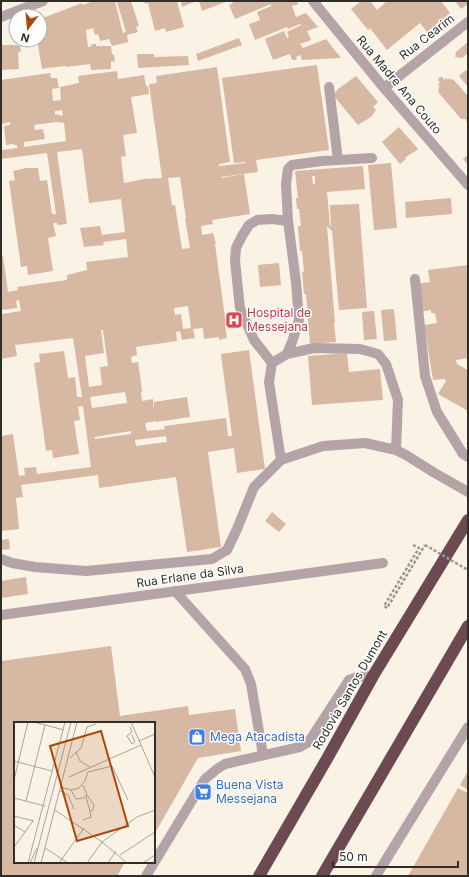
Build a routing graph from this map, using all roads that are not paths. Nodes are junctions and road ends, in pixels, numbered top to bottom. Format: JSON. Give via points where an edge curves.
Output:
{"nodes":[{"id":1,"x":43,"y":1,"type":"edge"},
{"id":2,"x":313,"y":1,"type":"edge"},
{"id":3,"x":1,"y":17,"type":"edge"},
{"id":4,"x":468,"y":22,"type":"edge"},
{"id":5,"x":329,"y":87,"type":"dead end"},
{"id":6,"x":384,"y":88,"type":"junction"},
{"id":7,"x":372,"y":158,"type":"dead end"},
{"id":8,"x":338,"y":160,"type":"junction"},
{"id":9,"x":468,"y":185,"type":"edge"},
{"id":10,"x":288,"y":221,"type":"junction"},
{"id":11,"x":415,"y":279,"type":"dead end"},
{"id":12,"x":287,"y":354,"type":"junction"},
{"id":13,"x":272,"y":363,"type":"junction"},
{"id":14,"x":396,"y":450,"type":"junction"},
{"id":15,"x":468,"y":456,"type":"edge"},
{"id":16,"x":281,"y":460,"type":"junction"},
{"id":17,"x":468,"y":492,"type":"edge"},
{"id":18,"x":468,"y":520,"type":"edge"},
{"id":19,"x":1,"y":559,"type":"edge"},
{"id":20,"x":383,"y":563,"type":"dead end"},
{"id":21,"x":176,"y":591,"type":"junction"},
{"id":22,"x":1,"y":615,"type":"edge"},
{"id":23,"x":468,"y":626,"type":"edge"},
{"id":24,"x":373,"y":676,"type":"junction"},
{"id":25,"x":468,"y":727,"type":"edge"},
{"id":26,"x":263,"y":755,"type":"junction"},
{"id":27,"x":155,"y":861,"type":"edge"},
{"id":28,"x":154,"y":863,"type":"edge"},
{"id":29,"x":146,"y":876,"type":"edge"},
{"id":30,"x":259,"y":876,"type":"edge"},
{"id":31,"x":322,"y":876,"type":"edge"},
{"id":32,"x":376,"y":876,"type":"edge"}],
"edges":[{"from":1,"to":3,"type":"street"},
{"from":2,"to":6,"type":"street","name":"Rua Madre Ana Couto"},
{"from":4,"to":6,"type":"street","name":"Rua Cearim"},
{"from":5,"to":8,"type":"street"},
{"from":6,"to":9,"type":"street","name":"Rua Madre Ana Couto"},
{"from":7,"to":8,"type":"street"},
{"from":8,"to":10,"type":"street","via":[[292,165],[288,169]]},
{"from":10,"to":12,"type":"street","via":[[299,320]]},
{"from":10,"to":13,"type":"street","via":[[257,220],[242,236],[236,248],[234,261],[240,308],[254,340]]},
{"from":11,"to":15,"type":"street","via":[[425,376],[437,412],[463,454]]},
{"from":12,"to":13,"type":"street"},
{"from":12,"to":14,"type":"street","via":[[314,348],[360,349],[378,354],[386,364],[398,400]]},
{"from":13,"to":16,"type":"street","via":[[269,382]]},
{"from":14,"to":16,"type":"street","via":[[365,443],[323,446]]},
{"from":14,"to":17,"type":"street"},
{"from":16,"to":19,"type":"street","via":[[254,487],[227,550],[212,559],[86,571],[35,568],[12,564]]},
{"from":18,"to":24,"type":"highway","name":"Rodovia Santos Dumont"},
{"from":20,"to":21,"type":"street","name":"Rua Erlane da Silva"},
{"from":21,"to":22,"type":"street","name":"Rua Erlane da Silva"},
{"from":21,"to":26,"type":"street","via":[[245,669],[251,684]]},
{"from":23,"to":31,"type":"highway"},
{"from":24,"to":26,"type":"street","via":[[349,680],[307,742],[300,747]]},
{"from":24,"to":30,"type":"highway","name":"Rodovia Santos Dumont"},
{"from":25,"to":32,"type":"street"},
{"from":26,"to":27,"type":"street","via":[[225,764],[205,779]]},
{"from":28,"to":29,"type":"street"}]}
